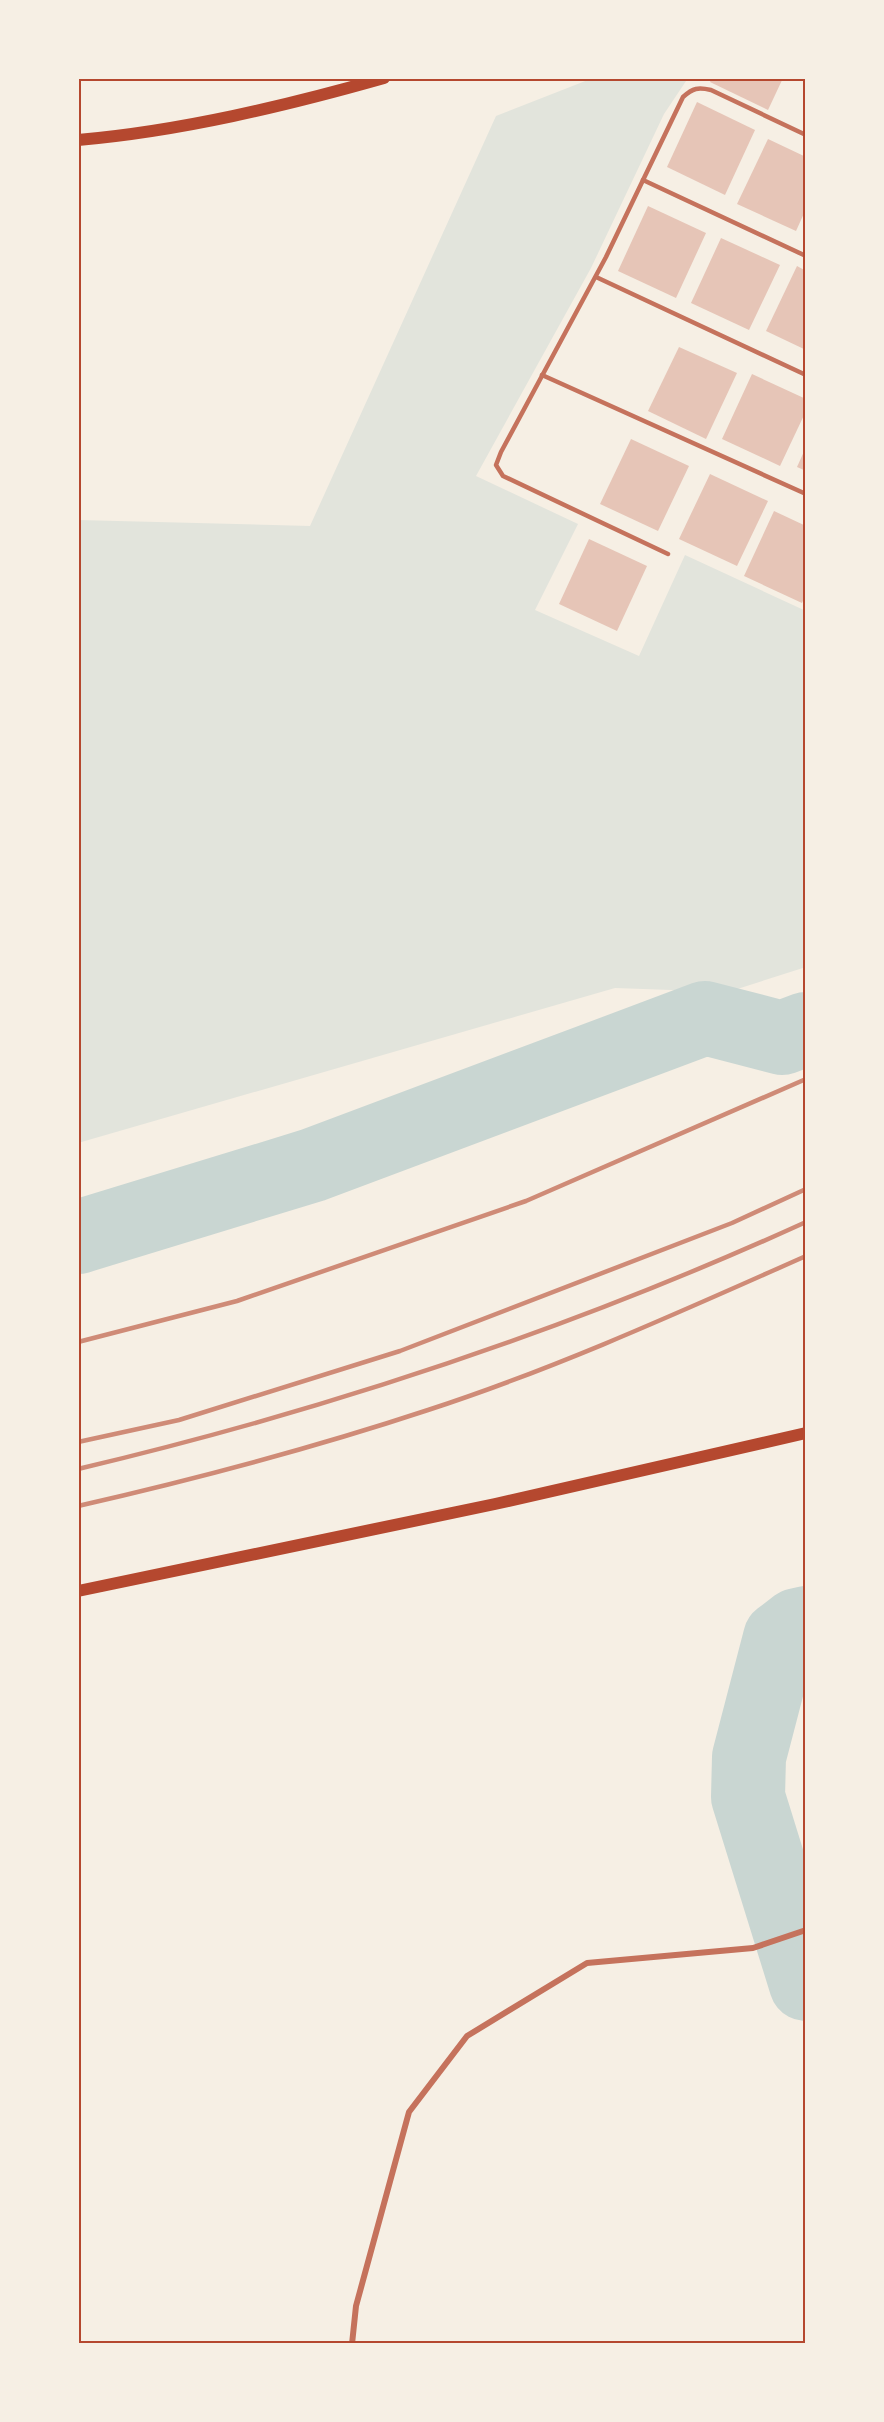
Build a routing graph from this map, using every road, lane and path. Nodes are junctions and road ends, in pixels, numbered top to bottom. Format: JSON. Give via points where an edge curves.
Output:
{"nodes":[{"id":1,"x":384,"y":78,"type":"edge"},
{"id":2,"x":806,"y":135,"type":"edge"},
{"id":3,"x":78,"y":140,"type":"edge"},
{"id":4,"x":643,"y":180,"type":"junction"},
{"id":5,"x":806,"y":256,"type":"edge"},
{"id":6,"x":596,"y":277,"type":"junction"},
{"id":7,"x":542,"y":375,"type":"junction"},
{"id":8,"x":806,"y":375,"type":"edge"},
{"id":9,"x":806,"y":494,"type":"edge"},
{"id":10,"x":668,"y":554,"type":"dead end"},
{"id":11,"x":806,"y":1433,"type":"edge"},
{"id":12,"x":78,"y":1591,"type":"edge"},
{"id":13,"x":806,"y":1930,"type":"edge"},
{"id":14,"x":352,"y":2344,"type":"edge"}],
"edges":[{"from":1,"to":3,"type":"main road","via":[[162,129]]},
{"from":2,"to":4,"type":"lane","via":[[700,87],[683,98]]},
{"from":4,"to":5,"type":"lane"},
{"from":4,"to":6,"type":"lane"},
{"from":6,"to":7,"type":"lane"},
{"from":6,"to":8,"type":"lane"},
{"from":7,"to":9,"type":"lane"},
{"from":7,"to":10,"type":"lane","via":[[501,452],[496,465],[503,476]]},
{"from":11,"to":12,"type":"main road","via":[[495,1504]]},
{"from":13,"to":14,"type":"street","via":[[753,1948],[587,1963],[467,2036],[409,2112],[356,2306]]}]}
